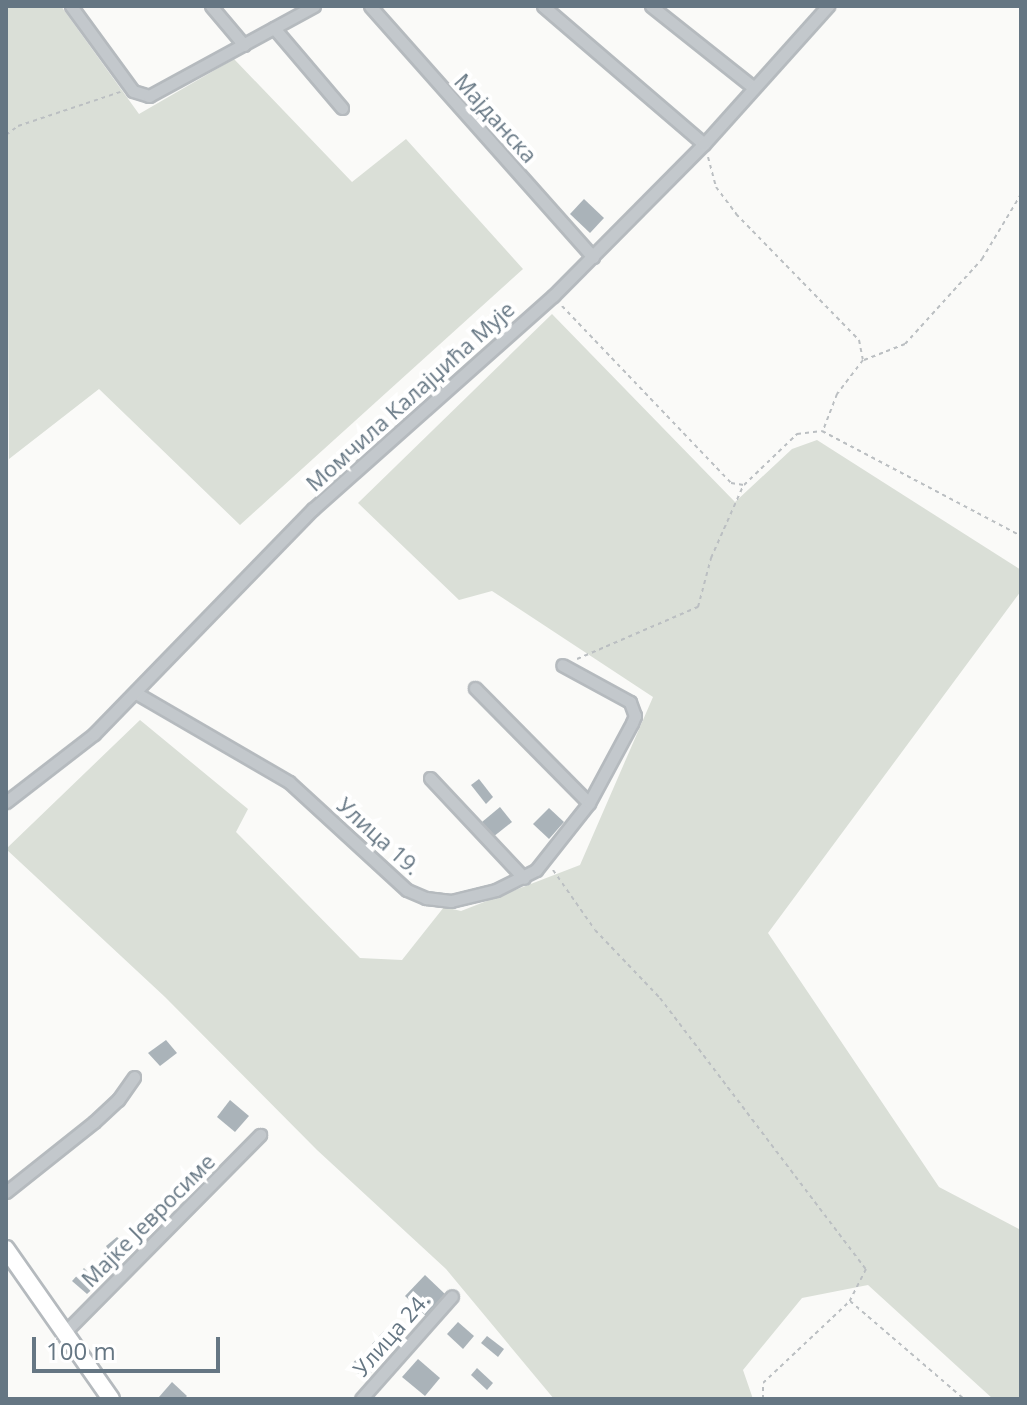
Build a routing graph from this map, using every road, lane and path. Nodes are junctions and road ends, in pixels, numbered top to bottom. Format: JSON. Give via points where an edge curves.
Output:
{"nodes":[{"id":1,"x":71,"y":6,"type":"edge"},
{"id":2,"x":211,"y":6,"type":"edge"},
{"id":3,"x":314,"y":6,"type":"edge"},
{"id":4,"x":370,"y":6,"type":"edge"},
{"id":5,"x":543,"y":6,"type":"edge"},
{"id":6,"x":651,"y":6,"type":"edge"},
{"id":7,"x":828,"y":6,"type":"edge"},
{"id":8,"x":274,"y":28,"type":"junction"},
{"id":9,"x":244,"y":45,"type":"junction"},
{"id":10,"x":129,"y":86,"type":"junction"},
{"id":11,"x":753,"y":87,"type":"junction"},
{"id":12,"x":342,"y":108,"type":"dead end"},
{"id":13,"x":6,"y":135,"type":"edge"},
{"id":14,"x":704,"y":144,"type":"junction"},
{"id":15,"x":1021,"y":194,"type":"edge"},
{"id":16,"x":593,"y":257,"type":"junction"},
{"id":17,"x":553,"y":296,"type":"junction"},
{"id":18,"x":863,"y":360,"type":"junction"},
{"id":19,"x":822,"y":431,"type":"junction"},
{"id":20,"x":744,"y":485,"type":"junction"},
{"id":21,"x":1021,"y":536,"type":"edge"},
{"id":22,"x":562,"y":665,"type":"joint"},
{"id":23,"x":475,"y":688,"type":"dead end"},
{"id":24,"x":136,"y":693,"type":"junction"},
{"id":25,"x":430,"y":778,"type":"dead end"},
{"id":26,"x":6,"y":802,"type":"edge"},
{"id":27,"x":589,"y":803,"type":"junction"},
{"id":28,"x":546,"y":860,"type":"junction"},
{"id":29,"x":524,"y":878,"type":"junction"},
{"id":30,"x":134,"y":1077,"type":"dead end"},
{"id":31,"x":260,"y":1135,"type":"dead end"},
{"id":32,"x":6,"y":1192,"type":"edge"},
{"id":33,"x":6,"y":1249,"type":"edge"},
{"id":34,"x":452,"y":1296,"type":"dead end"},
{"id":35,"x":850,"y":1301,"type":"junction"},
{"id":36,"x":64,"y":1333,"type":"junction"},
{"id":37,"x":111,"y":1399,"type":"edge"},
{"id":38,"x":361,"y":1399,"type":"edge"},
{"id":39,"x":763,"y":1399,"type":"edge"},
{"id":40,"x":964,"y":1399,"type":"edge"}],
"edges":[{"from":1,"to":10,"type":"street"},
{"from":2,"to":9,"type":"street"},
{"from":3,"to":8,"type":"street"},
{"from":4,"to":16,"type":"street","name":"Мајданска"},
{"from":5,"to":14,"type":"street"},
{"from":6,"to":11,"type":"street"},
{"from":7,"to":11,"type":"street","name":"Момчила Калајџића Мује"},
{"from":8,"to":9,"type":"street"},
{"from":8,"to":12,"type":"street"},
{"from":9,"to":10,"type":"street","via":[[158,93],[141,94]]},
{"from":10,"to":13,"type":"path"},
{"from":11,"to":14,"type":"street","name":"Момчила Калајџића Мује"},
{"from":14,"to":16,"type":"street","name":"Момчила Калајџића Мује"},
{"from":14,"to":18,"type":"path","via":[[716,187],[859,340]]},
{"from":15,"to":18,"type":"path","via":[[982,259],[905,344]]},
{"from":16,"to":17,"type":"street","name":"Момчила Калајџића Мује"},
{"from":17,"to":20,"type":"path","via":[[731,483]]},
{"from":17,"to":24,"type":"street","name":"Момчила Калајџића Мује","via":[[313,509]]},
{"from":18,"to":19,"type":"path","via":[[837,394]]},
{"from":19,"to":20,"type":"path","via":[[797,434]]},
{"from":19,"to":21,"type":"path"},
{"from":20,"to":22,"type":"path","via":[[711,558],[698,607]]},
{"from":22,"to":27,"type":"street","name":"Улица 19.","via":[[625,698],[635,716]]},
{"from":23,"to":27,"type":"street"},
{"from":24,"to":26,"type":"street","name":"Момчила Калајџића Мује","via":[[94,734]]},
{"from":24,"to":29,"type":"street","name":"Улица 19.","via":[[289,782],[396,883],[418,896],[463,900]]},
{"from":25,"to":29,"type":"street"},
{"from":27,"to":28,"type":"street","name":"Улица 19."},
{"from":28,"to":29,"type":"street","name":"Улица 19."},
{"from":28,"to":35,"type":"path","via":[[595,930],[660,998],[866,1269]]},
{"from":30,"to":32,"type":"street","via":[[94,1122]]},
{"from":31,"to":36,"type":"street","name":"Мајке Јевросиме"},
{"from":33,"to":36,"type":"main road"},
{"from":34,"to":38,"type":"street","name":"Улица 24."},
{"from":35,"to":39,"type":"path","via":[[763,1383]]},
{"from":35,"to":40,"type":"path"},
{"from":36,"to":37,"type":"main road"}]}
